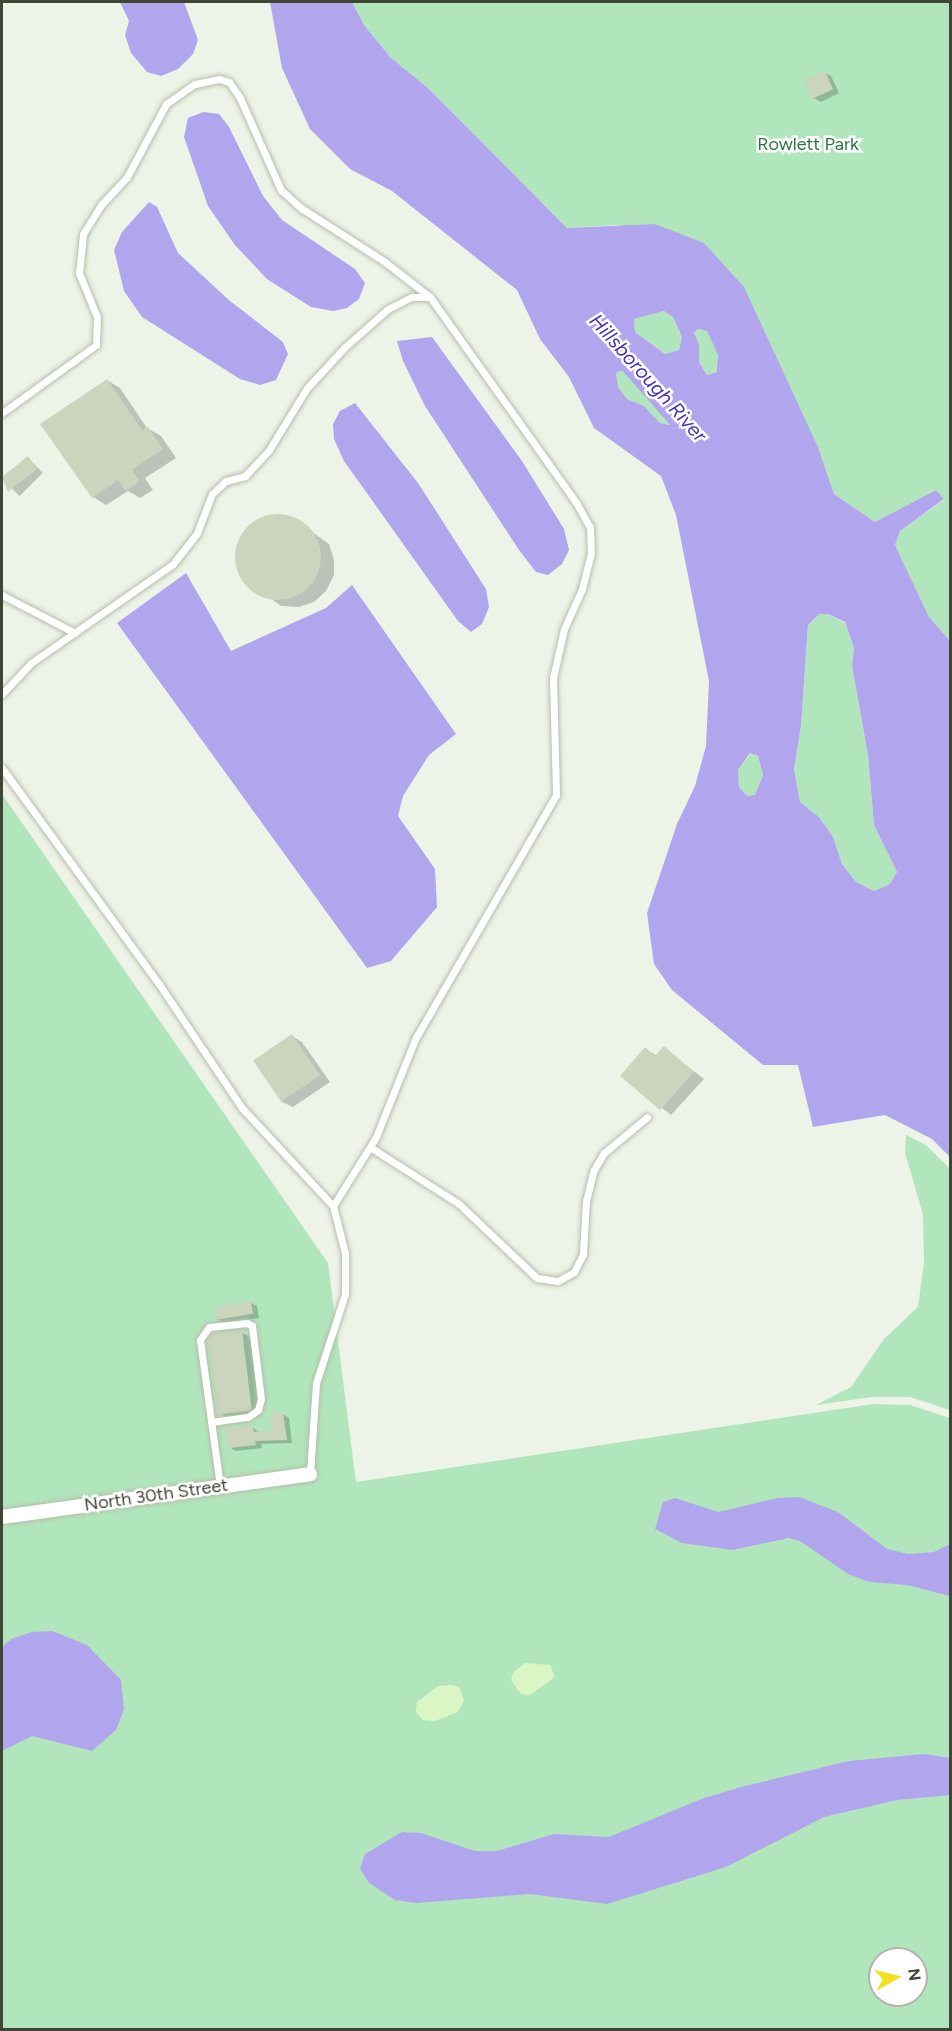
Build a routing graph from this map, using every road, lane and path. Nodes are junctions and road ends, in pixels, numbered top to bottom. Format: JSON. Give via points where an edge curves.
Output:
{"nodes":[{"id":1,"x":430,"y":297,"type":"junction"},
{"id":2,"x":2,"y":413,"type":"edge"},
{"id":3,"x":2,"y":595,"type":"edge"},
{"id":4,"x":75,"y":633,"type":"junction"},
{"id":5,"x":2,"y":694,"type":"edge"},
{"id":6,"x":2,"y":768,"type":"edge"},
{"id":7,"x":647,"y":1117,"type":"dead end"},
{"id":8,"x":370,"y":1148,"type":"junction"},
{"id":9,"x":333,"y":1206,"type":"junction"},
{"id":10,"x":211,"y":1422,"type":"junction"},
{"id":11,"x":310,"y":1473,"type":"joint"},
{"id":12,"x":220,"y":1486,"type":"junction"},
{"id":13,"x":2,"y":1517,"type":"edge"}],
"edges":[{"from":1,"to":2,"type":"lane","via":[[385,262],[300,208],[281,190],[229,82],[219,79],[195,84],[166,104],[127,177],[100,205],[83,234],[80,273],[97,317],[96,345]]},
{"from":1,"to":4,"type":"lane","via":[[412,297],[388,309],[345,347],[307,388],[269,450],[245,476],[226,481],[212,494],[197,533],[173,564]]},
{"from":1,"to":8,"type":"lane","via":[[577,504],[590,527],[591,553],[582,589],[564,629],[553,678],[556,795],[416,1037]]},
{"from":3,"to":4,"type":"lane"},
{"from":4,"to":5,"type":"lane","via":[[31,663]]},
{"from":6,"to":9,"type":"lane","via":[[159,984],[242,1108]]},
{"from":7,"to":8,"type":"lane","via":[[604,1153],[594,1170],[586,1200],[583,1254],[574,1272],[558,1281],[537,1278],[459,1204]]},
{"from":8,"to":9,"type":"lane"},
{"from":9,"to":11,"type":"lane","via":[[345,1253],[345,1294],[316,1383]]},
{"from":10,"to":10,"type":"lane","via":[[202,1334],[209,1327],[247,1323],[252,1326],[261,1399],[258,1410],[248,1417]]},
{"from":10,"to":12,"type":"lane"},
{"from":11,"to":12,"type":"street","name":"North 30th Street"},
{"from":12,"to":13,"type":"street","name":"North 30th Street"}]}
